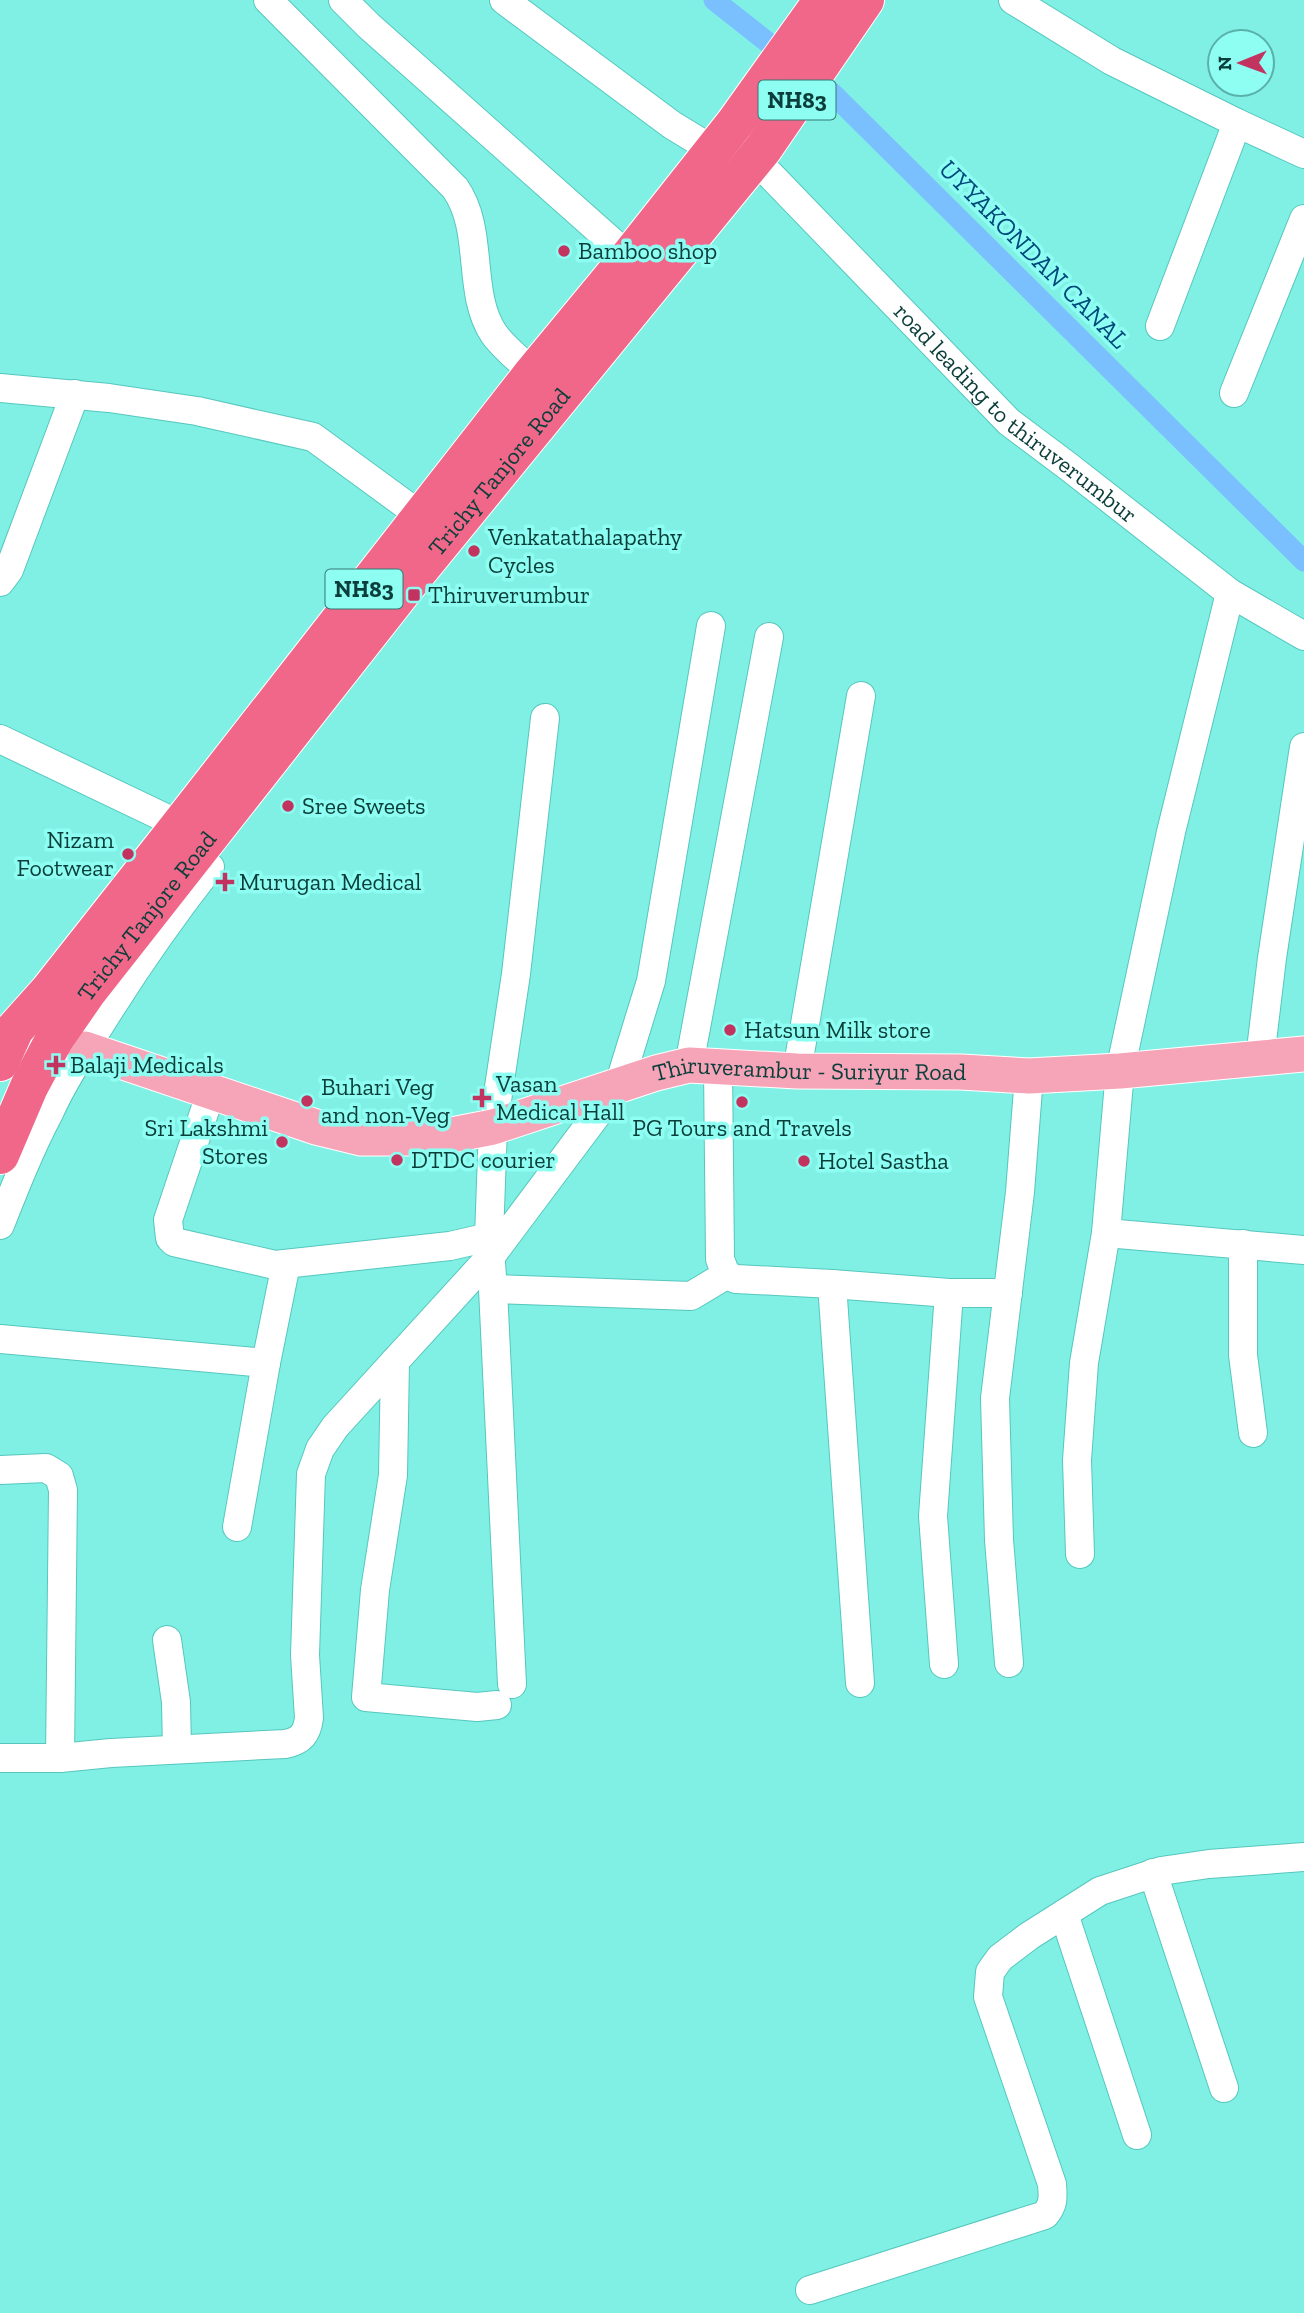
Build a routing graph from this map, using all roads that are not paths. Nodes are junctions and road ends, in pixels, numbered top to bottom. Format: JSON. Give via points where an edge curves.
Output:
{"nodes":[{"id":1,"x":268,"y":0,"type":"edge"},
{"id":2,"x":343,"y":0,"type":"edge"},
{"id":3,"x":504,"y":0,"type":"edge"},
{"id":4,"x":823,"y":0,"type":"edge"},
{"id":5,"x":865,"y":0,"type":"edge"},
{"id":6,"x":1013,"y":0,"type":"edge"},
{"id":7,"x":815,"y":43,"type":"junction"},
{"id":8,"x":1237,"y":123,"type":"junction"},
{"id":9,"x":724,"y":136,"type":"junction"},
{"id":10,"x":758,"y":153,"type":"junction"},
{"id":11,"x":1304,"y":154,"type":"edge"},
{"id":12,"x":1304,"y":219,"type":"edge"},
{"id":13,"x":629,"y":257,"type":"junction"},
{"id":14,"x":1160,"y":326,"type":"dead end"},
{"id":15,"x":533,"y":373,"type":"junction"},
{"id":16,"x":0,"y":388,"type":"edge"},
{"id":17,"x":1234,"y":393,"type":"dead end"},
{"id":18,"x":75,"y":394,"type":"junction"},
{"id":19,"x":421,"y":516,"type":"junction"},
{"id":20,"x":0,"y":582,"type":"edge"},
{"id":21,"x":1230,"y":593,"type":"junction"},
{"id":22,"x":711,"y":626,"type":"dead end"},
{"id":23,"x":1304,"y":636,"type":"edge"},
{"id":24,"x":769,"y":637,"type":"dead end"},
{"id":25,"x":861,"y":696,"type":"dead end"},
{"id":26,"x":545,"y":718,"type":"dead end"},
{"id":27,"x":0,"y":739,"type":"edge"},
{"id":28,"x":1304,"y":747,"type":"edge"},
{"id":29,"x":254,"y":780,"type":"junction"},
{"id":30,"x":180,"y":825,"type":"junction"},
{"id":31,"x":5,"y":1037,"type":"edge"},
{"id":32,"x":85,"y":1049,"type":"junction"},
{"id":33,"x":1304,"y":1054,"type":"edge"},
{"id":34,"x":1260,"y":1058,"type":"junction"},
{"id":35,"x":703,"y":1066,"type":"junction"},
{"id":36,"x":797,"y":1071,"type":"junction"},
{"id":37,"x":1120,"y":1072,"type":"junction"},
{"id":38,"x":1029,"y":1076,"type":"junction"},
{"id":39,"x":619,"y":1085,"type":"junction"},
{"id":40,"x":211,"y":1092,"type":"junction"},
{"id":41,"x":493,"y":1127,"type":"junction"},
{"id":42,"x":0,"y":1155,"type":"edge"},
{"id":43,"x":0,"y":1226,"type":"edge"},
{"id":44,"x":1117,"y":1234,"type":"junction"},
{"id":45,"x":1242,"y":1244,"type":"junction"},
{"id":46,"x":490,"y":1247,"type":"junction"},
{"id":47,"x":1304,"y":1250,"type":"edge"},
{"id":48,"x":286,"y":1264,"type":"junction"},
{"id":49,"x":726,"y":1275,"type":"junction"},
{"id":50,"x":832,"y":1284,"type":"junction"},
{"id":51,"x":493,"y":1289,"type":"junction"},
{"id":52,"x":949,"y":1293,"type":"junction"},
{"id":53,"x":1008,"y":1293,"type":"junction"},
{"id":54,"x":0,"y":1339,"type":"edge"},
{"id":55,"x":395,"y":1361,"type":"junction"},
{"id":56,"x":266,"y":1363,"type":"junction"},
{"id":57,"x":1253,"y":1433,"type":"dead end"},
{"id":58,"x":0,"y":1469,"type":"edge"},
{"id":59,"x":237,"y":1527,"type":"dead end"},
{"id":60,"x":1080,"y":1554,"type":"dead end"},
{"id":61,"x":167,"y":1640,"type":"dead end"},
{"id":62,"x":1009,"y":1663,"type":"dead end"},
{"id":63,"x":944,"y":1664,"type":"dead end"},
{"id":64,"x":860,"y":1683,"type":"dead end"},
{"id":65,"x":177,"y":1749,"type":"junction"},
{"id":66,"x":0,"y":1758,"type":"edge"},
{"id":67,"x":60,"y":1758,"type":"junction"},
{"id":68,"x":1304,"y":1857,"type":"edge"},
{"id":69,"x":1153,"y":1873,"type":"junction"},
{"id":70,"x":1064,"y":1914,"type":"junction"},
{"id":71,"x":1224,"y":2088,"type":"dead end"},
{"id":72,"x":1137,"y":2135,"type":"dead end"},
{"id":73,"x":810,"y":2290,"type":"dead end"}],
"edges":[{"from":1,"to":15,"type":"street","via":[[464,200],[483,310],[494,334]]},
{"from":2,"to":13,"type":"street"},
{"from":3,"to":9,"type":"street","via":[[672,125]]},
{"from":4,"to":7,"type":"highway","name":"Trichy Tanjore Road","number":"NH83"},
{"from":5,"to":7,"type":"highway","name":"Trichy Tanjore Road","number":"NH83"},
{"from":6,"to":8,"type":"street","via":[[1112,61]]},
{"from":7,"to":9,"type":"highway","name":"Trichy Tanjore Road","number":"NH83"},
{"from":7,"to":10,"type":"highway","name":"Trichy Tanjore Road","number":"NH83"},
{"from":8,"to":11,"type":"street"},
{"from":8,"to":14,"type":"street"},
{"from":9,"to":10,"type":"main road"},
{"from":9,"to":13,"type":"highway","name":"Trichy Tanjore Road","number":"NH83"},
{"from":10,"to":21,"type":"street","name":"road leading to thiruverumbur","via":[[1009,422]]},
{"from":10,"to":29,"type":"highway","name":"Trichy Tanjore Road","number":"NH83"},
{"from":12,"to":17,"type":"street"},
{"from":13,"to":15,"type":"highway","name":"Trichy Tanjore Road","number":"NH83"},
{"from":15,"to":19,"type":"highway","name":"Trichy Tanjore Road","number":"NH83"},
{"from":16,"to":18,"type":"street"},
{"from":18,"to":19,"type":"street","via":[[197,411],[313,437]]},
{"from":18,"to":20,"type":"street","via":[[9,570]]},
{"from":19,"to":30,"type":"highway","name":"Trichy Tanjore Road","number":"NH83"},
{"from":21,"to":23,"type":"street","name":"road leading to thiruverumbur"},
{"from":21,"to":37,"type":"street","via":[[1171,832]]},
{"from":22,"to":39,"type":"street","via":[[652,981]]},
{"from":24,"to":35,"type":"street"},
{"from":25,"to":36,"type":"street"},
{"from":26,"to":41,"type":"street","via":[[516,974]]},
{"from":27,"to":30,"type":"street"},
{"from":28,"to":34,"type":"street"},
{"from":29,"to":32,"type":"street","via":[[248,815],[173,914]]},
{"from":29,"to":42,"type":"highway","name":"Trichy Tanjore Road","number":"NH83","via":[[54,1040]]},
{"from":30,"to":31,"type":"highway","name":"Trichy Tanjore Road","number":"NH83","via":[[49,991]]},
{"from":32,"to":40,"type":"main road","name":"Thiruverambur - Suriyur Road"},
{"from":32,"to":43,"type":"street","via":[[49,1111]]},
{"from":33,"to":34,"type":"main road","name":"Thiruverambur - Suriyur Road"},
{"from":34,"to":37,"type":"main road","name":"Thiruverambur - Suriyur Road"},
{"from":35,"to":36,"type":"main road","name":"Thiruverambur - Suriyur Road"},
{"from":35,"to":39,"type":"main road","name":"Thiruverambur - Suriyur Road"},
{"from":35,"to":49,"type":"street","via":[[720,1259]]},
{"from":36,"to":38,"type":"main road","name":"Thiruverambur - Suriyur Road"},
{"from":37,"to":38,"type":"main road","name":"Thiruverambur - Suriyur Road"},
{"from":37,"to":44,"type":"street"},
{"from":38,"to":53,"type":"street"},
{"from":39,"to":41,"type":"main road","name":"Thiruverambur - Suriyur Road"},
{"from":39,"to":46,"type":"street"},
{"from":40,"to":41,"type":"main road","name":"Thiruverambur - Suriyur Road","via":[[361,1138],[447,1136]]},
{"from":40,"to":48,"type":"street","via":[[168,1220],[170,1238],[180,1245]]},
{"from":41,"to":46,"type":"street"},
{"from":44,"to":45,"type":"street"},
{"from":44,"to":60,"type":"street","via":[[1084,1363],[1077,1460]]},
{"from":45,"to":47,"type":"street"},
{"from":45,"to":57,"type":"street","via":[[1243,1355]]},
{"from":46,"to":48,"type":"street","via":[[450,1246]]},
{"from":46,"to":51,"type":"street"},
{"from":46,"to":55,"type":"street"},
{"from":48,"to":56,"type":"street"},
{"from":49,"to":50,"type":"street"},
{"from":49,"to":51,"type":"street","via":[[691,1296]]},
{"from":50,"to":52,"type":"street"},
{"from":50,"to":64,"type":"street"},
{"from":51,"to":55,"type":"street","via":[[505,1695],[477,1707],[366,1697],[375,1590],[393,1475]]},
{"from":52,"to":53,"type":"street"},
{"from":52,"to":63,"type":"street","via":[[933,1516]]},
{"from":53,"to":62,"type":"street","via":[[995,1398]]},
{"from":54,"to":56,"type":"street"},
{"from":55,"to":65,"type":"street","via":[[335,1427],[311,1474],[308,1728],[295,1742],[285,1744]]},
{"from":56,"to":59,"type":"street"},
{"from":58,"to":67,"type":"street","via":[[46,1468],[59,1476],[63,1490]]},
{"from":61,"to":65,"type":"street"},
{"from":65,"to":67,"type":"street"},
{"from":66,"to":67,"type":"street"},
{"from":68,"to":69,"type":"street"},
{"from":69,"to":70,"type":"street","via":[[1100,1891]]},
{"from":69,"to":71,"type":"street"},
{"from":70,"to":72,"type":"street"},
{"from":70,"to":73,"type":"street","via":[[1000,1958],[990,1972],[988,1986],[1052,2184],[1051,2207],[1045,2215]]}]}
